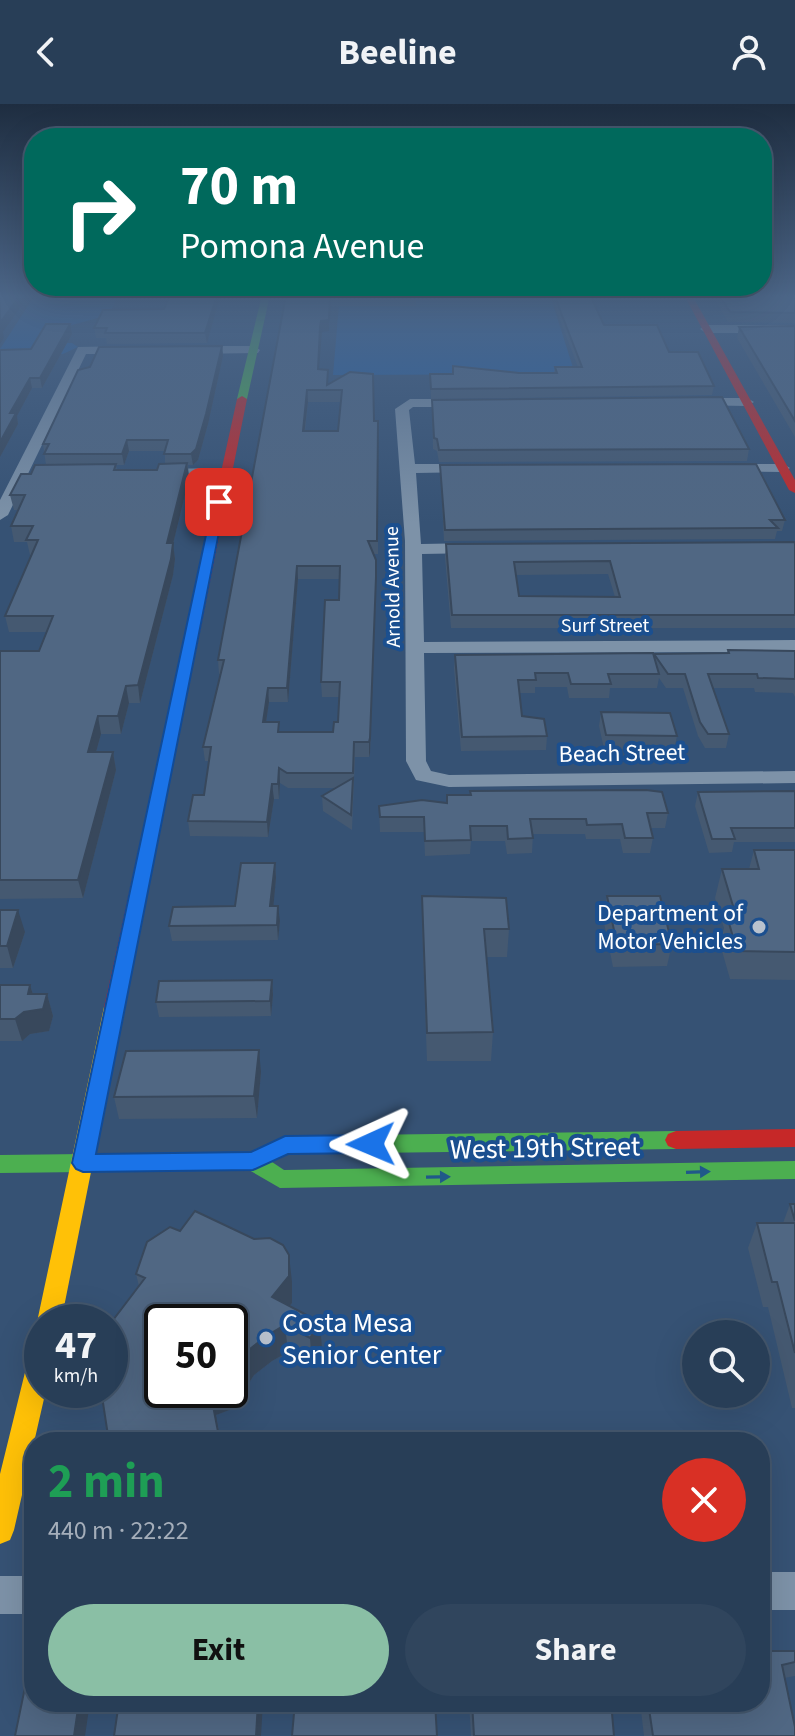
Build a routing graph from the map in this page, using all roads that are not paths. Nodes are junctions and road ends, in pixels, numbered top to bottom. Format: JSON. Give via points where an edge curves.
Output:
{"nodes":[{"id":1,"x":73,"y":371,"type":"edge"},
{"id":2,"x":249,"y":371,"type":"edge"},
{"id":3,"x":730,"y":371,"type":"edge"},
{"id":4,"x":670,"y":402,"type":"edge"},
{"id":5,"x":747,"y":402,"type":"junction"},
{"id":6,"x":485,"y":403,"type":"edge"},
{"id":7,"x":488,"y":468,"type":"edge"},
{"id":8,"x":705,"y":468,"type":"edge"},
{"id":9,"x":783,"y":468,"type":"junction"},
{"id":10,"x":410,"y":469,"type":"junction"},
{"id":11,"x":225,"y":472,"type":"junction"},
{"id":12,"x":0,"y":473,"type":"edge"},
{"id":13,"x":28,"y":473,"type":"junction"},
{"id":14,"x":144,"y":473,"type":"edge"},
{"id":15,"x":795,"y":490,"type":"edge"},
{"id":16,"x":0,"y":515,"type":"edge"},
{"id":17,"x":494,"y":548,"type":"edge"},
{"id":18,"x":414,"y":549,"type":"junction"},
{"id":19,"x":795,"y":646,"type":"edge"},
{"id":20,"x":415,"y":648,"type":"junction"},
{"id":21,"x":795,"y":777,"type":"edge"},
{"id":22,"x":449,"y":781,"type":"joint"},
{"id":23,"x":795,"y":1138,"type":"edge"},
{"id":24,"x":253,"y":1161,"type":"junction"},
{"id":25,"x":83,"y":1163,"type":"junction"},
{"id":26,"x":0,"y":1164,"type":"edge"},
{"id":27,"x":795,"y":1170,"type":"edge"},
{"id":28,"x":53,"y":1304,"type":"edge"},
{"id":29,"x":29,"y":1408,"type":"edge"},
{"id":30,"x":0,"y":1530,"type":"edge"},
{"id":31,"x":770,"y":1591,"type":"edge"},
{"id":32,"x":795,"y":1591,"type":"edge"},
{"id":33,"x":0,"y":1595,"type":"edge"},
{"id":34,"x":24,"y":1595,"type":"edge"}],
"edges":[{"from":1,"to":13,"type":"street"},
{"from":2,"to":11,"type":"street"},
{"from":3,"to":5,"type":"street"},
{"from":4,"to":5,"type":"street"},
{"from":5,"to":9,"type":"street"},
{"from":6,"to":10,"type":"street","name":"Arnold Avenue","via":[[410,403],[402,409]]},
{"from":7,"to":10,"type":"street"},
{"from":8,"to":9,"type":"street"},
{"from":9,"to":15,"type":"street"},
{"from":10,"to":18,"type":"street","name":"Arnold Avenue"},
{"from":11,"to":14,"type":"street"},
{"from":11,"to":25,"type":"street"},
{"from":12,"to":13,"type":"street"},
{"from":13,"to":16,"type":"street"},
{"from":17,"to":18,"type":"street"},
{"from":18,"to":20,"type":"street","name":"Arnold Avenue"},
{"from":19,"to":20,"type":"street","name":"Surf Street"},
{"from":20,"to":22,"type":"street","name":"Arnold Avenue","via":[[417,769],[423,776]]},
{"from":21,"to":22,"type":"street","name":"Beach Street"},
{"from":23,"to":24,"type":"street","name":"West 19th Street","via":[[285,1145]]},
{"from":24,"to":25,"type":"street","name":"West 19th Street"},
{"from":24,"to":27,"type":"street","name":"West 19th Street","one_way":true,"via":[[280,1179]]},
{"from":25,"to":26,"type":"street","name":"West 19th Street"},
{"from":25,"to":28,"type":"street"},
{"from":29,"to":30,"type":"street"},
{"from":31,"to":32,"type":"street"},
{"from":33,"to":34,"type":"street"}]}
